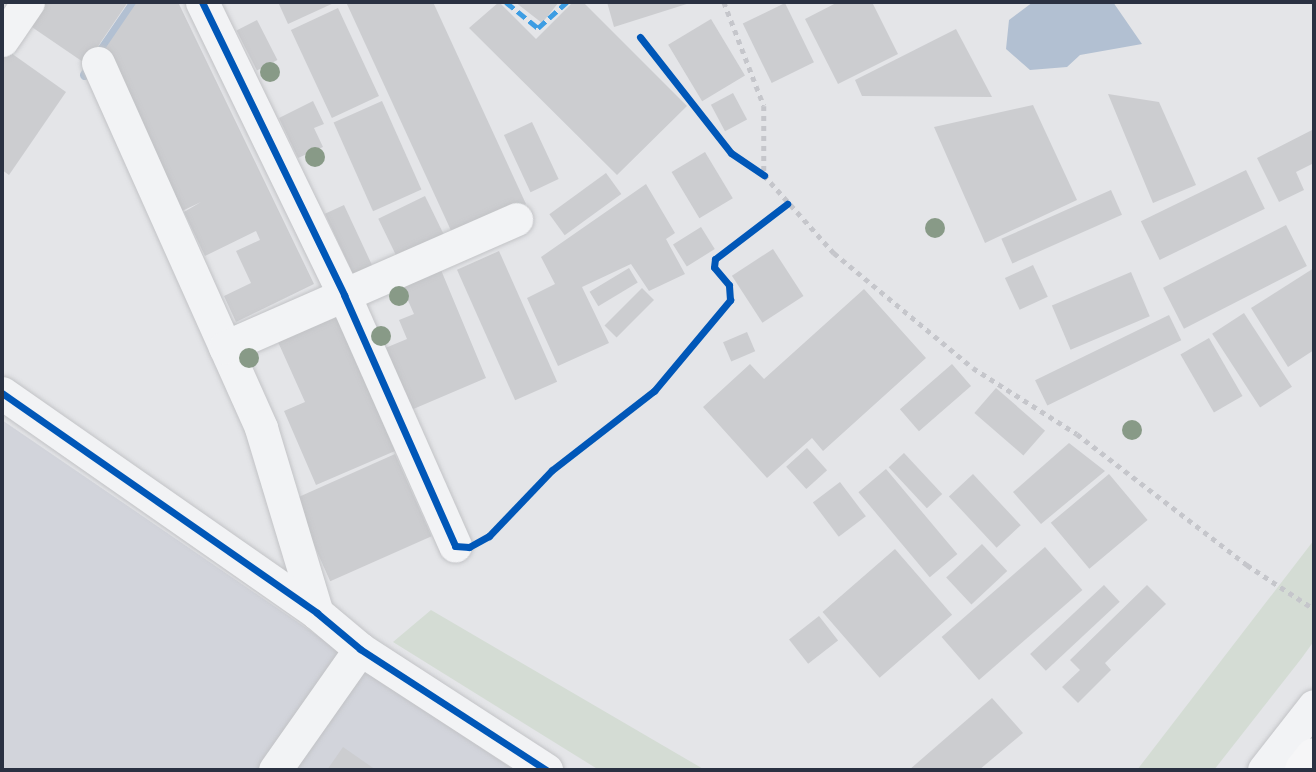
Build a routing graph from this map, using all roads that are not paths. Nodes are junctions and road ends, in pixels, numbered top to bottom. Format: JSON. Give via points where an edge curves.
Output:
{"nodes":[{"id":1,"x":28,"y":2,"type":"edge"},
{"id":2,"x":202,"y":2,"type":"edge"},
{"id":3,"x":2,"y":40,"type":"edge"},
{"id":4,"x":98,"y":63,"type":"dead end"},
{"id":5,"x":516,"y":219,"type":"dead end"},
{"id":6,"x":344,"y":295,"type":"junction"},
{"id":7,"x":225,"y":347,"type":"junction"},
{"id":8,"x":2,"y":393,"type":"edge"},
{"id":9,"x":455,"y":546,"type":"dead end"},
{"id":10,"x":317,"y":613,"type":"junction"},
{"id":11,"x":360,"y":649,"type":"junction"},
{"id":12,"x":1314,"y":706,"type":"edge"},
{"id":13,"x":1314,"y":757,"type":"edge"},
{"id":14,"x":275,"y":770,"type":"edge"},
{"id":15,"x":545,"y":770,"type":"edge"},
{"id":16,"x":1264,"y":770,"type":"edge"},
{"id":17,"x":1304,"y":770,"type":"edge"}],
"edges":[{"from":1,"to":3,"type":"street"},
{"from":2,"to":6,"type":"street"},
{"from":4,"to":7,"type":"street"},
{"from":5,"to":6,"type":"street"},
{"from":6,"to":7,"type":"street"},
{"from":6,"to":9,"type":"street"},
{"from":7,"to":10,"type":"street","via":[[261,428]]},
{"from":8,"to":10,"type":"street"},
{"from":10,"to":11,"type":"street"},
{"from":11,"to":14,"type":"street"},
{"from":11,"to":15,"type":"street"},
{"from":12,"to":16,"type":"street"},
{"from":13,"to":17,"type":"main road"}]}
